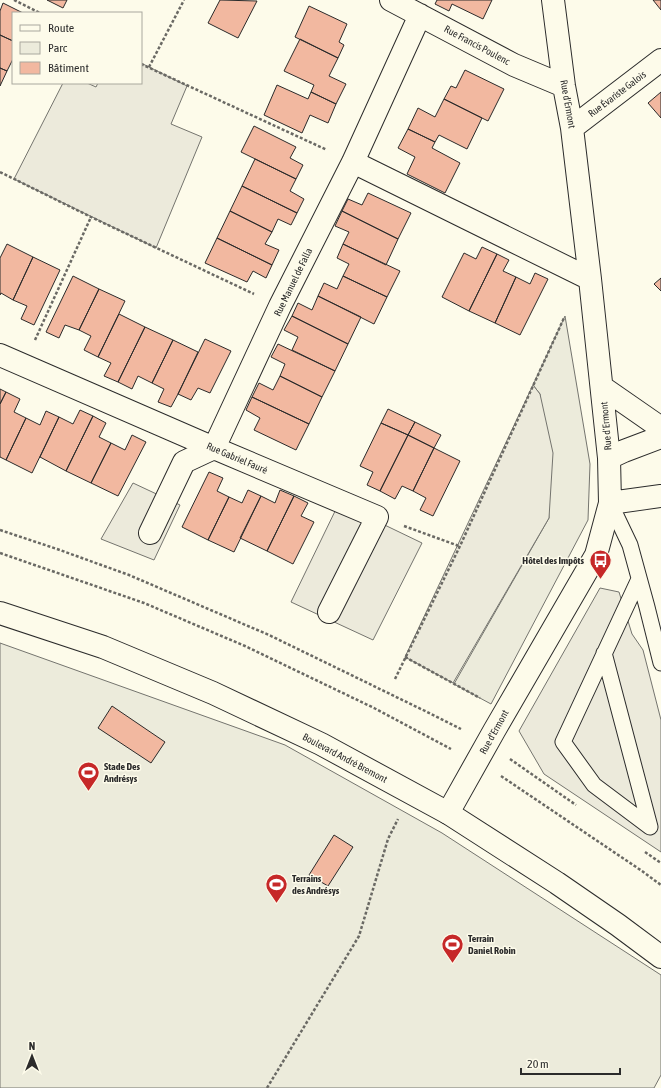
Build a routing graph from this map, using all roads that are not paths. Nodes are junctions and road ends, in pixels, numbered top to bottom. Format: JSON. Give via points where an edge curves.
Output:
{"nodes":[{"id":1,"x":391,"y":0,"type":"edge"},
{"id":2,"x":553,"y":0,"type":"edge"},
{"id":3,"x":420,"y":15,"type":"junction"},
{"id":4,"x":661,"y":60,"type":"edge"},
{"id":5,"x":564,"y":86,"type":"junction"},
{"id":6,"x":572,"y":128,"type":"junction"},
{"id":7,"x":353,"y":162,"type":"junction"},
{"id":8,"x":590,"y":279,"type":"junction"},
{"id":9,"x":0,"y":355,"type":"edge"},
{"id":10,"x":602,"y":387,"type":"junction"},
{"id":11,"x":661,"y":428,"type":"edge"},
{"id":12,"x":661,"y":437,"type":"edge"},
{"id":13,"x":214,"y":448,"type":"junction"},
{"id":14,"x":609,"y":458,"type":"junction"},
{"id":15,"x":661,"y":496,"type":"edge"},
{"id":16,"x":610,"y":503,"type":"junction"},
{"id":17,"x":150,"y":533,"type":"dead end"},
{"id":18,"x":639,"y":578,"type":"junction"},
{"id":19,"x":329,"y":612,"type":"dead end"},
{"id":20,"x":0,"y":613,"type":"edge"},
{"id":21,"x":604,"y":653,"type":"junction"},
{"id":22,"x":661,"y":663,"type":"edge"},
{"id":23,"x":448,"y":813,"type":"junction"},
{"id":24,"x":661,"y":957,"type":"edge"}],
"edges":[{"from":1,"to":3,"type":"street","name":"Rue Francis Poulenc"},
{"from":2,"to":5,"type":"street","name":"Rue d'Ermont"},
{"from":3,"to":5,"type":"street","name":"Rue Francis Poulenc","via":[[514,65]]},
{"from":3,"to":7,"type":"street","name":"Rue Manuel de Falla"},
{"from":4,"to":6,"type":"street","name":"Rue Évariste Galois"},
{"from":5,"to":6,"type":"street","name":"Rue d'Ermont"},
{"from":6,"to":8,"type":"street","name":"Rue d'Ermont"},
{"from":7,"to":8,"type":"street"},
{"from":7,"to":13,"type":"street","name":"Rue Manuel de Falla","via":[[280,306]]},
{"from":8,"to":10,"type":"street","name":"Rue d'Ermont"},
{"from":9,"to":13,"type":"street","name":"Rue Gabriel Fauré"},
{"from":10,"to":11,"type":"street"},
{"from":10,"to":14,"type":"street","name":"Rue d'Ermont"},
{"from":12,"to":14,"type":"street"},
{"from":13,"to":17,"type":"street","via":[[184,462]]},
{"from":13,"to":19,"type":"street","name":"Rue Gabriel Fauré","via":[[377,517]]},
{"from":14,"to":16,"type":"street","name":"Rue d'Ermont"},
{"from":15,"to":16,"type":"street"},
{"from":16,"to":18,"type":"lane","via":[[630,545]]},
{"from":16,"to":23,"type":"street","name":"Rue d'Ermont","via":[[596,555]]},
{"from":18,"to":21,"type":"lane"},
{"from":18,"to":22,"type":"lane"},
{"from":20,"to":23,"type":"street","name":"Boulevard André Bremont","via":[[103,647],[213,693],[321,744]]},
{"from":21,"to":21,"type":"lane","via":[[563,742],[594,785],[650,827]]},
{"from":23,"to":24,"type":"street","name":"Boulevard André Bremont","via":[[557,883]]}]}
